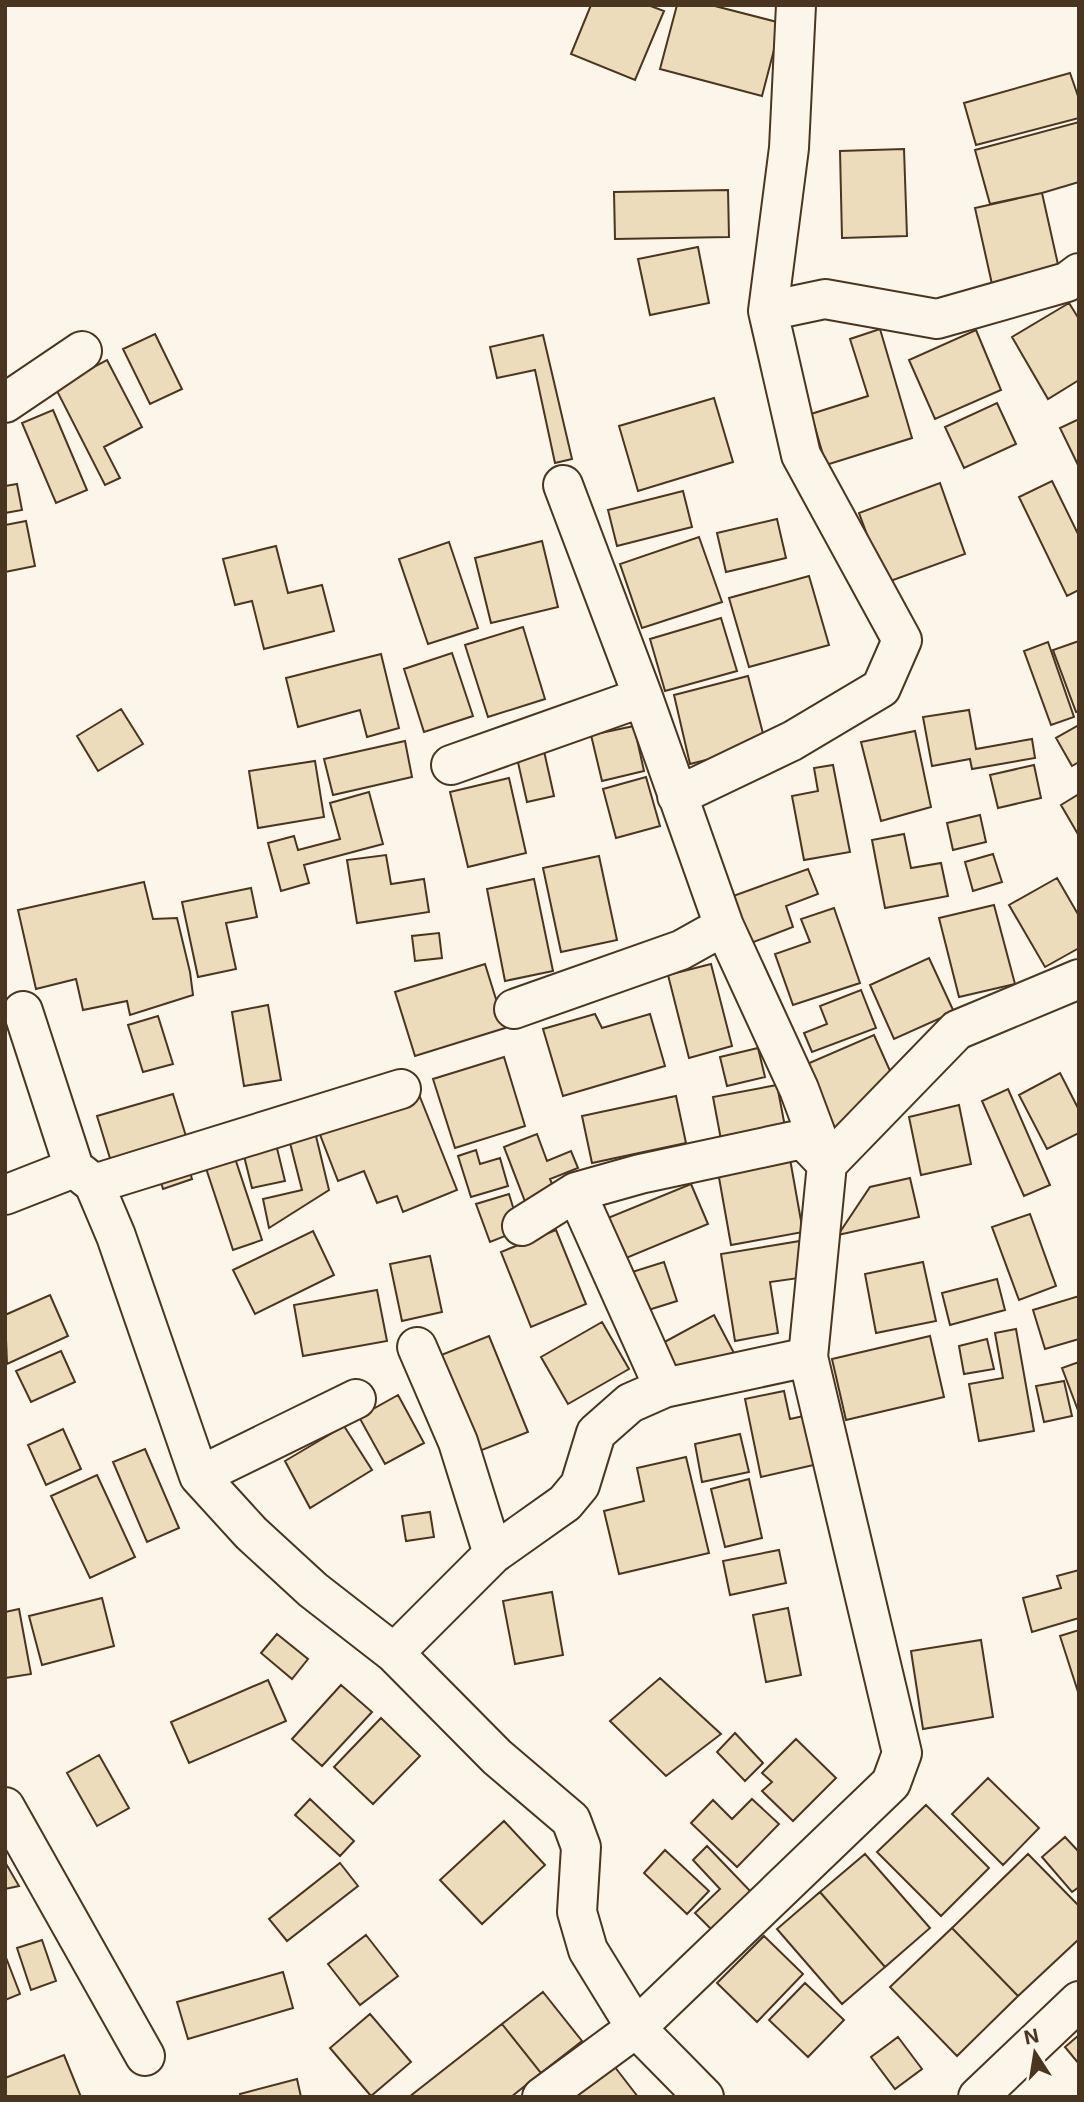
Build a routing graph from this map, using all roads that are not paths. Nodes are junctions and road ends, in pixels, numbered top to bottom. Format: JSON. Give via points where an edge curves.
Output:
{"nodes":[{"id":1,"x":796,"y":5,"type":"edge"},
{"id":2,"x":1079,"y":273,"type":"edge"},
{"id":3,"x":768,"y":311,"type":"junction"},
{"id":4,"x":82,"y":351,"type":"dead end"},
{"id":5,"x":5,"y":403,"type":"edge"},
{"id":6,"x":563,"y":485,"type":"dead end"},
{"id":7,"x":642,"y":697,"type":"junction"},
{"id":8,"x":451,"y":765,"type":"dead end"},
{"id":9,"x":677,"y":796,"type":"junction"},
{"id":10,"x":723,"y":926,"type":"junction"},
{"id":11,"x":1079,"y":979,"type":"edge"},
{"id":12,"x":514,"y":1009,"type":"dead end"},
{"id":13,"x":23,"y":1011,"type":"dead end"},
{"id":14,"x":401,"y":1089,"type":"dead end"},
{"id":15,"x":827,"y":1164,"type":"junction"},
{"id":16,"x":84,"y":1176,"type":"junction"},
{"id":17,"x":576,"y":1192,"type":"junction"},
{"id":18,"x":5,"y":1195,"type":"edge"},
{"id":19,"x":522,"y":1226,"type":"dead end"},
{"id":20,"x":417,"y":1347,"type":"dead end"},
{"id":21,"x":808,"y":1357,"type":"junction"},
{"id":22,"x":664,"y":1388,"type":"junction"},
{"id":23,"x":356,"y":1399,"type":"dead end"},
{"id":24,"x":199,"y":1476,"type":"junction"},
{"id":25,"x":493,"y":1554,"type":"junction"},
{"id":26,"x":394,"y":1653,"type":"junction"},
{"id":27,"x":5,"y":1807,"type":"edge"},
{"id":28,"x":1079,"y":2001,"type":"edge"},
{"id":29,"x":636,"y":2028,"type":"junction"},
{"id":30,"x":145,"y":2056,"type":"dead end"},
{"id":31,"x":542,"y":2097,"type":"edge"},
{"id":32,"x":704,"y":2097,"type":"edge"},
{"id":33,"x":978,"y":2097,"type":"edge"}],
"edges":[{"from":1,"to":3,"type":"street","via":[[789,148]]},
{"from":2,"to":3,"type":"street","via":[[1067,282],[937,319],[825,299]]},
{"from":3,"to":9,"type":"street","via":[[802,455],[902,640],[881,688],[792,741]]},
{"from":4,"to":5,"type":"street"},
{"from":6,"to":7,"type":"street"},
{"from":7,"to":8,"type":"street"},
{"from":7,"to":9,"type":"street"},
{"from":9,"to":10,"type":"street"},
{"from":10,"to":12,"type":"street","via":[[681,950]]},
{"from":10,"to":15,"type":"street","via":[[800,1089]]},
{"from":11,"to":15,"type":"street","via":[[957,1030]]},
{"from":13,"to":16,"type":"street"},
{"from":14,"to":16,"type":"street"},
{"from":15,"to":17,"type":"street","via":[[803,1139]]},
{"from":15,"to":21,"type":"street"},
{"from":16,"to":18,"type":"street"},
{"from":16,"to":24,"type":"street","via":[[134,1287]]},
{"from":17,"to":19,"type":"street"},
{"from":17,"to":22,"type":"street"},
{"from":20,"to":25,"type":"street","via":[[458,1442]]},
{"from":21,"to":22,"type":"street"},
{"from":21,"to":29,"type":"street","via":[[902,1753],[891,1783]]},
{"from":22,"to":25,"type":"street","via":[[630,1403],[596,1433],[580,1485],[565,1503]]},
{"from":23,"to":24,"type":"street"},
{"from":24,"to":26,"type":"street","via":[[251,1533],[313,1590]]},
{"from":25,"to":26,"type":"street"},
{"from":26,"to":29,"type":"street","via":[[497,1757],[570,1819],[581,1847],[577,1912],[588,1951]]},
{"from":27,"to":30,"type":"street"},
{"from":28,"to":33,"type":"street"},
{"from":29,"to":31,"type":"street"},
{"from":29,"to":32,"type":"street"}]}
